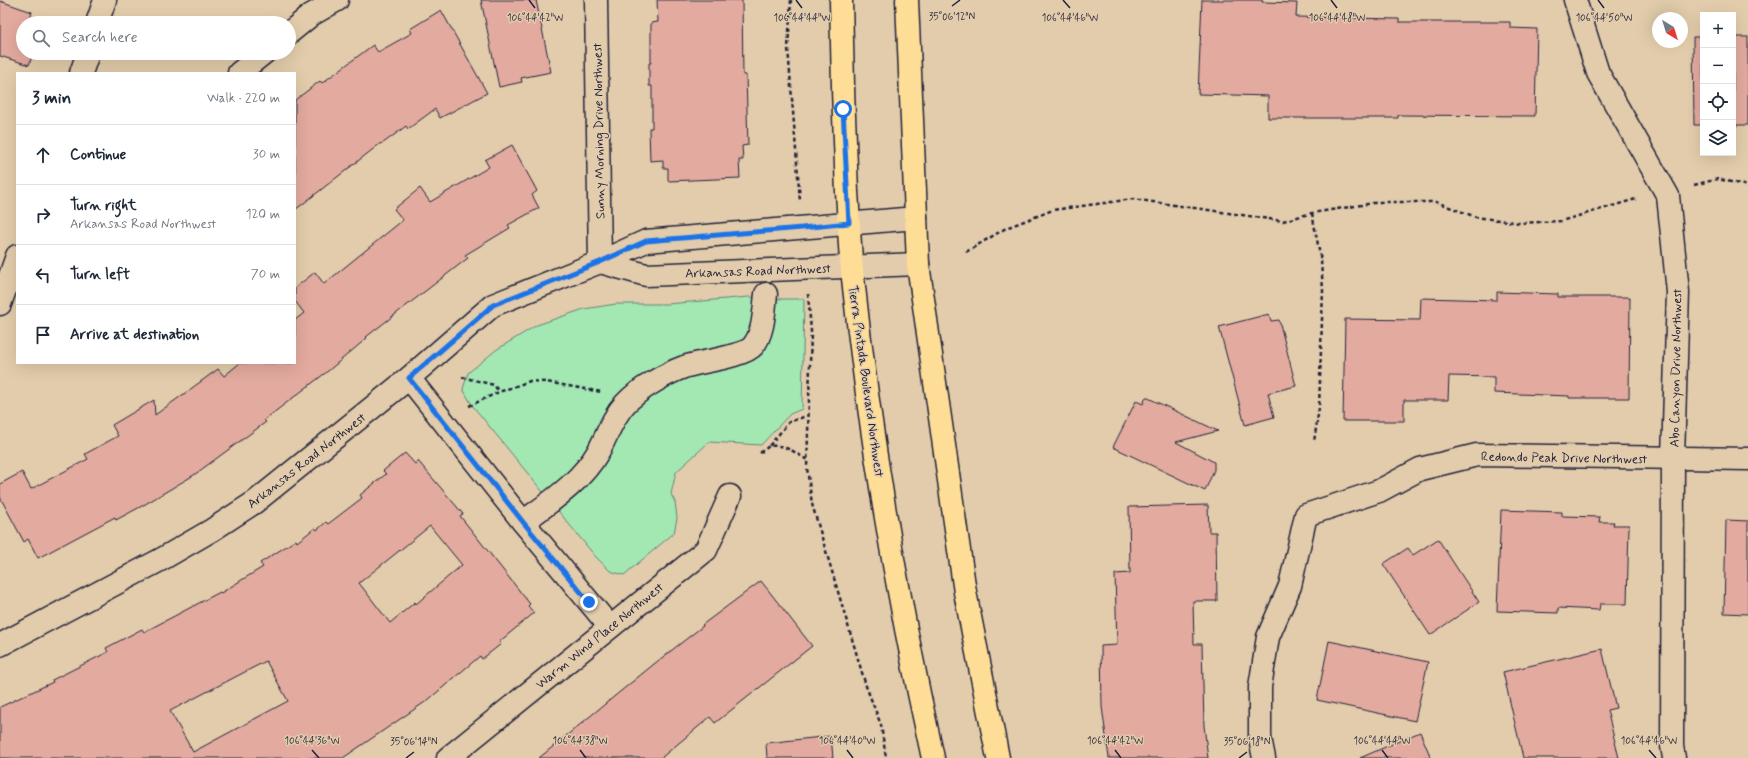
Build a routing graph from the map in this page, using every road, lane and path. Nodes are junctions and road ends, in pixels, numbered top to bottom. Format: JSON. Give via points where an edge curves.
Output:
{"nodes":[{"id":1,"x":105,"y":0,"type":"edge"},
{"id":2,"x":337,"y":0,"type":"edge"},
{"id":3,"x":596,"y":0,"type":"edge"},
{"id":4,"x":790,"y":0,"type":"edge"},
{"id":5,"x":841,"y":0,"type":"edge"},
{"id":6,"x":907,"y":0,"type":"edge"},
{"id":7,"x":1575,"y":0,"type":"edge"},
{"id":8,"x":100,"y":16,"type":"edge"},
{"id":9,"x":296,"y":27,"type":"edge"},
{"id":10,"x":86,"y":60,"type":"edge"},
{"id":11,"x":255,"y":60,"type":"edge"},
{"id":12,"x":81,"y":72,"type":"edge"},
{"id":13,"x":240,"y":72,"type":"edge"},
{"id":14,"x":1694,"y":185,"type":"dead end"},
{"id":15,"x":1748,"y":186,"type":"edge"},
{"id":16,"x":1636,"y":199,"type":"dead end"},
{"id":17,"x":800,"y":201,"type":"dead end"},
{"id":18,"x":1312,"y":213,"type":"junction"},
{"id":19,"x":916,"y":218,"type":"junction"},
{"id":20,"x":849,"y":223,"type":"junction"},
{"id":21,"x":966,"y":252,"type":"dead end"},
{"id":22,"x":16,"y":259,"type":"edge"},
{"id":23,"x":600,"y":262,"type":"junction"},
{"id":24,"x":918,"y":264,"type":"junction"},
{"id":25,"x":852,"y":267,"type":"junction"},
{"id":26,"x":766,"y":294,"type":"dead end"},
{"id":27,"x":808,"y":294,"type":"dead end"},
{"id":28,"x":0,"y":304,"type":"edge"},
{"id":29,"x":462,"y":377,"type":"dead end"},
{"id":30,"x":409,"y":378,"type":"junction"},
{"id":31,"x":499,"y":392,"type":"junction"},
{"id":32,"x":625,"y":404,"type":"junction"},
{"id":33,"x":469,"y":406,"type":"dead end"},
{"id":34,"x":809,"y":416,"type":"junction"},
{"id":35,"x":1314,"y":442,"type":"dead end"},
{"id":36,"x":769,"y":446,"type":"junction"},
{"id":37,"x":760,"y":453,"type":"dead end"},
{"id":38,"x":1673,"y":458,"type":"junction"},
{"id":39,"x":1748,"y":459,"type":"edge"},
{"id":40,"x":807,"y":460,"type":"junction"},
{"id":41,"x":730,"y":496,"type":"dead end"},
{"id":42,"x":523,"y":522,"type":"junction"},
{"id":43,"x":610,"y":627,"type":"junction"},
{"id":44,"x":0,"y":645,"type":"edge"},
{"id":45,"x":448,"y":758,"type":"edge"},
{"id":46,"x":886,"y":758,"type":"edge"},
{"id":47,"x":933,"y":758,"type":"edge"},
{"id":48,"x":998,"y":758,"type":"edge"},
{"id":49,"x":1264,"y":758,"type":"edge"},
{"id":50,"x":1674,"y":758,"type":"edge"}],
"edges":[{"from":1,"to":8,"type":"street"},
{"from":2,"to":9,"type":"street"},
{"from":3,"to":23,"type":"street","name":"Sunny Morning Drive Northwest"},
{"from":4,"to":17,"type":"path","via":[[788,48]]},
{"from":5,"to":20,"type":"main road","name":"Tierra Pintada Boulevard Northwest"},
{"from":6,"to":19,"type":"main road"},
{"from":7,"to":38,"type":"street","name":"Abo Canyon Drive Northwest","via":[[1598,73],[1668,196],[1678,292]]},
{"from":10,"to":12,"type":"street"},
{"from":11,"to":13,"type":"street"},
{"from":14,"to":15,"type":"path","via":[[1718,179]]},
{"from":16,"to":18,"type":"path","via":[[1554,222],[1520,223],[1476,217],[1436,202],[1380,202]]},
{"from":18,"to":21,"type":"path","via":[[1283,221],[1133,199],[1054,210],[1006,228]]},
{"from":18,"to":35,"type":"path","via":[[1321,261],[1323,290],[1319,408]]},
{"from":19,"to":20,"type":"street","name":"Arkansas Road Northwest"},
{"from":19,"to":24,"type":"main road"},
{"from":20,"to":23,"type":"street","name":"Arkansas Road Northwest","via":[[646,241]]},
{"from":20,"to":25,"type":"main road","name":"Tierra Pintada Boulevard Northwest"},
{"from":22,"to":28,"type":"street"},
{"from":23,"to":25,"type":"street","name":"Arkansas Road Northwest","via":[[646,275]]},
{"from":23,"to":30,"type":"street","name":"Arkansas Road Northwest","via":[[493,305]]},
{"from":24,"to":25,"type":"street","name":"Arkansas Road Northwest"},
{"from":24,"to":48,"type":"main road","via":[[965,592]]},
{"from":25,"to":47,"type":"main road","name":"Tierra Pintada Boulevard Northwest","via":[[887,524],[913,672]]},
{"from":26,"to":32,"type":"street","via":[[760,336],[753,348],[663,376]]},
{"from":27,"to":34,"type":"path","via":[[811,331]]},
{"from":29,"to":31,"type":"path","via":[[494,386]]},
{"from":30,"to":42,"type":"street"},
{"from":30,"to":44,"type":"street","name":"Arkansas Road Northwest","via":[[255,502],[162,559]]},
{"from":31,"to":32,"type":"path","via":[[530,381],[546,382],[599,391],[614,396]]},
{"from":31,"to":33,"type":"path"},
{"from":32,"to":42,"type":"street","via":[[585,471],[569,487]]},
{"from":34,"to":36,"type":"path","via":[[789,422]]},
{"from":34,"to":40,"type":"path"},
{"from":36,"to":37,"type":"path"},
{"from":36,"to":40,"type":"path","via":[[776,445],[793,450]]},
{"from":38,"to":39,"type":"street","name":"Redondo Peak Drive Northwest"},
{"from":38,"to":49,"type":"street","name":"Redondo Peak Drive Northwest","via":[[1477,455],[1420,469],[1379,491],[1306,515],[1290,586],[1268,637],[1260,687],[1260,738]]},
{"from":38,"to":50,"type":"street","name":"Abo Canyon Drive Northwest"},
{"from":40,"to":46,"type":"path","via":[[812,504],[866,686],[881,725]]},
{"from":41,"to":43,"type":"street","name":"Warm Wind Place Northwest","via":[[706,550]]},
{"from":42,"to":43,"type":"street"},
{"from":43,"to":45,"type":"street","name":"Warm Wind Place Northwest"}]}
